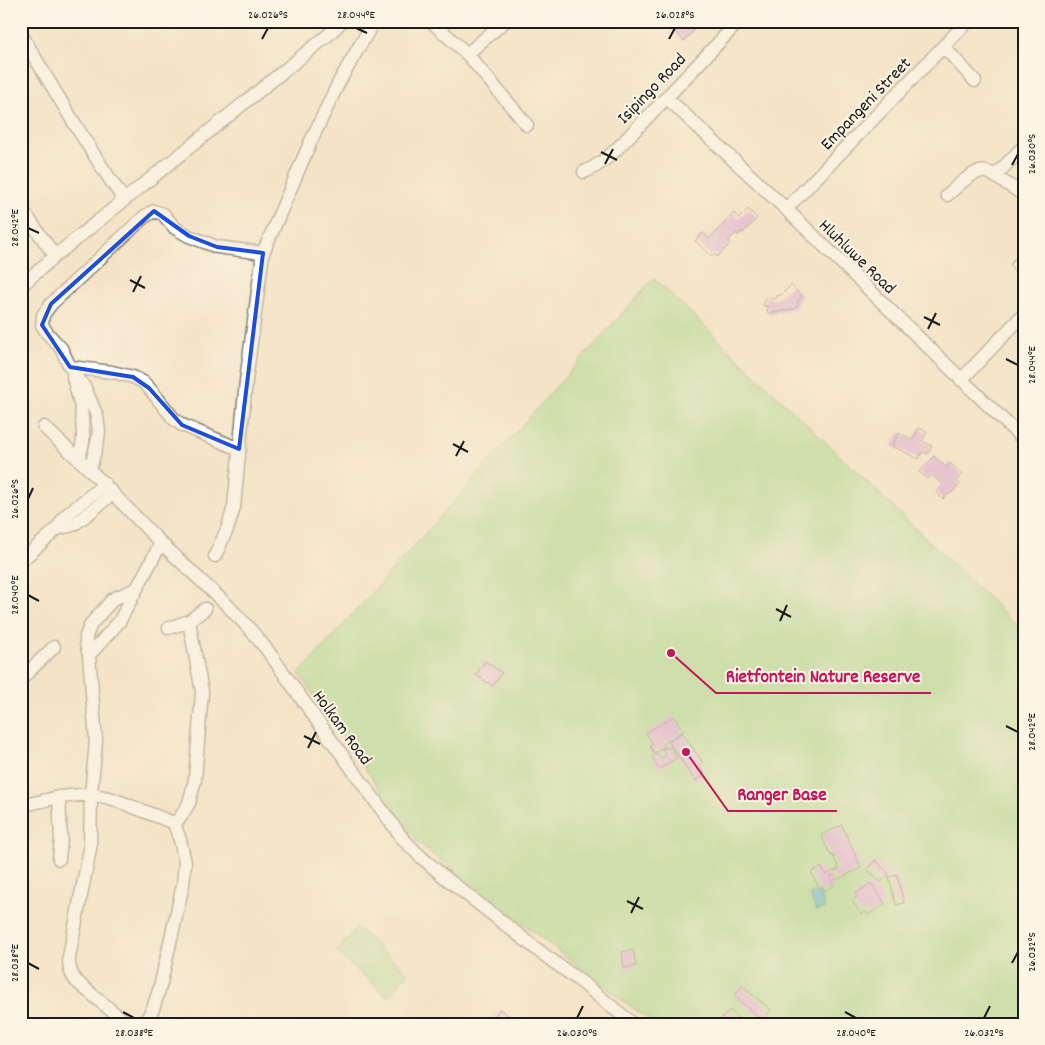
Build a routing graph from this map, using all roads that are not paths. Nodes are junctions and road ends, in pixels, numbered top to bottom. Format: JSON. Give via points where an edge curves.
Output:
{"nodes":[{"id":1,"x":342,"y":21,"type":"edge"},
{"id":2,"x":432,"y":21,"type":"edge"},
{"id":3,"x":505,"y":21,"type":"edge"},
{"id":4,"x":738,"y":21,"type":"edge"},
{"id":5,"x":968,"y":21,"type":"edge"},
{"id":6,"x":370,"y":28,"type":"dead end"},
{"id":7,"x":21,"y":34,"type":"edge"},
{"id":8,"x":944,"y":46,"type":"junction"},
{"id":9,"x":467,"y":54,"type":"junction"},
{"id":10,"x":975,"y":81,"type":"dead end"},
{"id":11,"x":667,"y":98,"type":"junction"},
{"id":12,"x":526,"y":125,"type":"dead end"},
{"id":13,"x":1024,"y":146,"type":"edge"},
{"id":14,"x":584,"y":172,"type":"dead end"},
{"id":15,"x":995,"y":176,"type":"junction"},
{"id":16,"x":947,"y":195,"type":"dead end"},
{"id":17,"x":1024,"y":195,"type":"edge"},
{"id":18,"x":124,"y":200,"type":"junction"},
{"id":19,"x":21,"y":208,"type":"edge"},
{"id":20,"x":786,"y":209,"type":"junction"},
{"id":21,"x":263,"y":253,"type":"junction"},
{"id":22,"x":55,"y":256,"type":"junction"},
{"id":23,"x":21,"y":286,"type":"edge"},
{"id":24,"x":1024,"y":314,"type":"edge"},
{"id":25,"x":70,"y":367,"type":"junction"},
{"id":26,"x":961,"y":380,"type":"junction"},
{"id":27,"x":44,"y":427,"type":"dead end"},
{"id":28,"x":1024,"y":440,"type":"edge"},
{"id":29,"x":239,"y":450,"type":"junction"},
{"id":30,"x":78,"y":458,"type":"junction"},
{"id":31,"x":88,"y":468,"type":"junction"},
{"id":32,"x":112,"y":492,"type":"junction"},
{"id":33,"x":57,"y":529,"type":"junction"},
{"id":34,"x":161,"y":543,"type":"junction"},
{"id":35,"x":215,"y":556,"type":"dead end"},
{"id":36,"x":21,"y":561,"type":"edge"},
{"id":37,"x":136,"y":589,"type":"junction"},
{"id":38,"x":204,"y":609,"type":"dead end"},
{"id":39,"x":190,"y":621,"type":"junction"},
{"id":40,"x":169,"y":628,"type":"dead end"},
{"id":41,"x":54,"y":647,"type":"dead end"},
{"id":42,"x":89,"y":655,"type":"junction"},
{"id":43,"x":21,"y":679,"type":"edge"},
{"id":44,"x":91,"y":794,"type":"junction"},
{"id":45,"x":59,"y":797,"type":"junction"},
{"id":46,"x":21,"y":806,"type":"edge"},
{"id":47,"x":174,"y":823,"type":"junction"},
{"id":48,"x":59,"y":860,"type":"dead end"},
{"id":49,"x":131,"y":1024,"type":"edge"},
{"id":50,"x":141,"y":1024,"type":"edge"},
{"id":51,"x":633,"y":1024,"type":"edge"}],
"edges":[{"from":1,"to":18,"type":"street"},
{"from":2,"to":9,"type":"street"},
{"from":3,"to":9,"type":"street"},
{"from":4,"to":11,"type":"street","name":"Isipingo Road"},
{"from":5,"to":8,"type":"street","name":"Empangeni Street"},
{"from":6,"to":21,"type":"street","via":[[310,143]]},
{"from":7,"to":18,"type":"street"},
{"from":8,"to":10,"type":"street"},
{"from":8,"to":20,"type":"street","name":"Empangeni Street"},
{"from":9,"to":12,"type":"street"},
{"from":11,"to":14,"type":"street","name":"Isipingo Road","via":[[615,150]]},
{"from":11,"to":20,"type":"street","name":"Hluhluwe Road"},
{"from":13,"to":15,"type":"street"},
{"from":15,"to":16,"type":"street","via":[[979,171]]},
{"from":15,"to":17,"type":"street"},
{"from":18,"to":22,"type":"street"},
{"from":19,"to":22,"type":"street"},
{"from":20,"to":26,"type":"street","name":"Hluhluwe Road"},
{"from":21,"to":25,"type":"street","via":[[217,246],[188,236],[163,214],[154,211],[51,304],[43,315],[42,325],[61,348]]},
{"from":21,"to":29,"type":"street"},
{"from":22,"to":23,"type":"street"},
{"from":24,"to":26,"type":"street"},
{"from":25,"to":29,"type":"street","via":[[133,377],[150,388],[182,425]]},
{"from":25,"to":30,"type":"street","via":[[84,433]]},
{"from":25,"to":31,"type":"street","via":[[85,388],[98,416],[98,439]]},
{"from":26,"to":28,"type":"street","name":"Hluhluwe Road"},
{"from":27,"to":30,"type":"street","name":"Holkam Road"},
{"from":29,"to":35,"type":"street","via":[[234,507]]},
{"from":30,"to":31,"type":"street","name":"Holkam Road"},
{"from":31,"to":32,"type":"street","name":"Holkam Road"},
{"from":32,"to":33,"type":"street","via":[[65,516]]},
{"from":32,"to":33,"type":"street","via":[[91,520],[81,520]]},
{"from":32,"to":34,"type":"street","name":"Holkam Road"},
{"from":33,"to":36,"type":"street"},
{"from":34,"to":37,"type":"street"},
{"from":34,"to":51,"type":"street","name":"Holkam Road","via":[[258,639],[403,840],[442,875]]},
{"from":37,"to":42,"type":"street","via":[[120,622]]},
{"from":37,"to":42,"type":"street","via":[[113,599],[91,624],[86,636]]},
{"from":38,"to":39,"type":"street"},
{"from":39,"to":40,"type":"street"},
{"from":39,"to":47,"type":"street","via":[[202,692],[195,780],[190,803]]},
{"from":41,"to":43,"type":"street"},
{"from":42,"to":44,"type":"street","via":[[96,741]]},
{"from":44,"to":45,"type":"street"},
{"from":44,"to":47,"type":"street","via":[[113,799]]},
{"from":44,"to":49,"type":"street","via":[[90,849],[69,967],[83,988]]},
{"from":45,"to":46,"type":"street"},
{"from":45,"to":48,"type":"street"},
{"from":47,"to":50,"type":"street","via":[[185,862],[183,885],[160,987],[152,1009]]}]}
